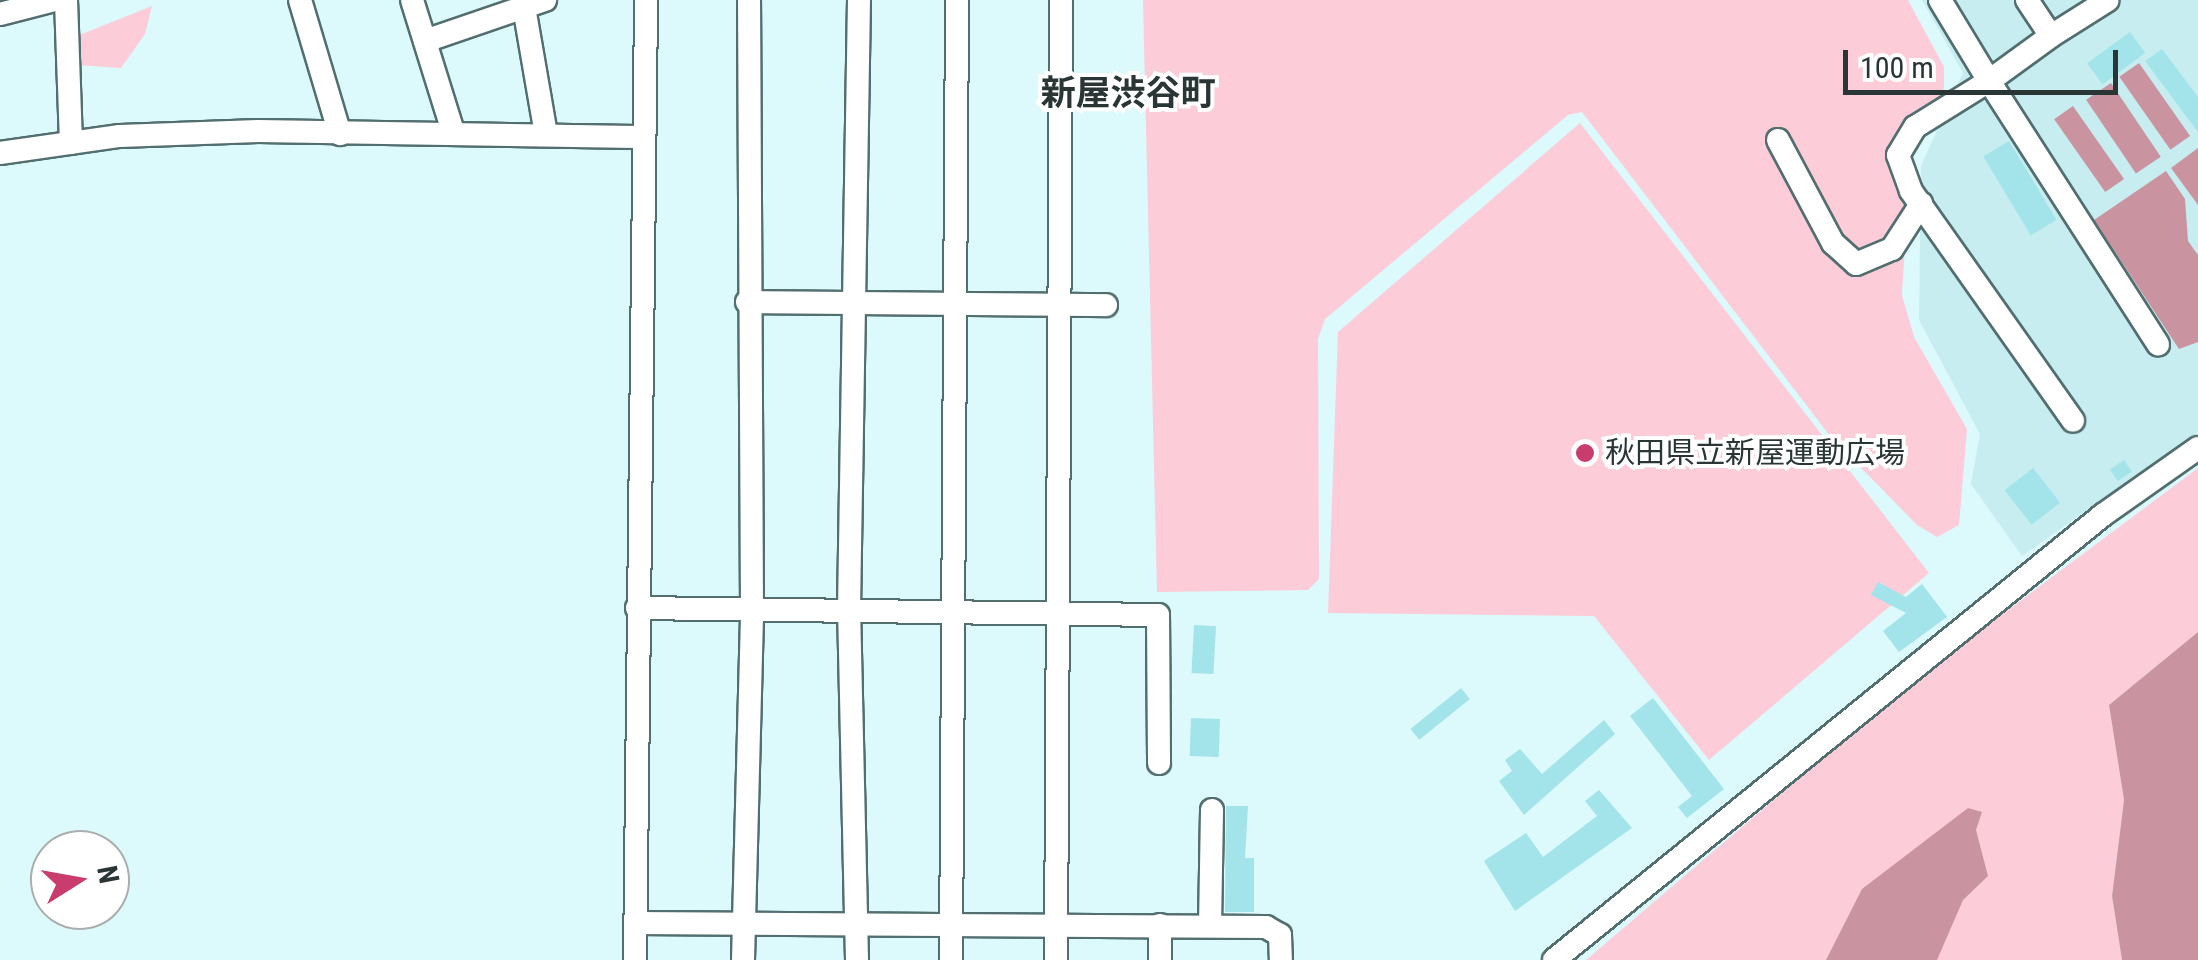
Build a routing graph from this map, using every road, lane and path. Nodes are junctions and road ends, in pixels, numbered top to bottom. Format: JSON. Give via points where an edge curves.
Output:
{"nodes":[{"id":1,"x":56,"y":0,"type":"edge"},
{"id":2,"x":66,"y":0,"type":"edge"},
{"id":3,"x":300,"y":0,"type":"edge"},
{"id":4,"x":412,"y":0,"type":"edge"},
{"id":5,"x":646,"y":0,"type":"edge"},
{"id":6,"x":750,"y":0,"type":"edge"},
{"id":7,"x":858,"y":0,"type":"edge"},
{"id":8,"x":957,"y":0,"type":"edge"},
{"id":9,"x":1060,"y":0,"type":"edge"},
{"id":10,"x":1940,"y":0,"type":"edge"},
{"id":11,"x":2027,"y":0,"type":"edge"},
{"id":12,"x":2108,"y":0,"type":"edge"},
{"id":13,"x":535,"y":3,"type":"edge"},
{"id":14,"x":0,"y":14,"type":"edge"},
{"id":15,"x":2051,"y":36,"type":"junction"},
{"id":16,"x":425,"y":41,"type":"junction"},
{"id":17,"x":1989,"y":81,"type":"junction"},
{"id":18,"x":453,"y":132,"type":"junction"},
{"id":19,"x":340,"y":134,"type":"junction"},
{"id":20,"x":546,"y":135,"type":"junction"},
{"id":21,"x":642,"y":137,"type":"junction"},
{"id":22,"x":1778,"y":140,"type":"dead end"},
{"id":23,"x":71,"y":143,"type":"junction"},
{"id":24,"x":0,"y":153,"type":"edge"},
{"id":25,"x":1920,"y":204,"type":"junction"},
{"id":26,"x":747,"y":302,"type":"junction"},
{"id":27,"x":853,"y":304,"type":"junction"},
{"id":28,"x":1054,"y":305,"type":"junction"},
{"id":29,"x":1106,"y":305,"type":"dead end"},
{"id":30,"x":953,"y":306,"type":"junction"},
{"id":31,"x":2158,"y":344,"type":"dead end"},
{"id":32,"x":2073,"y":421,"type":"dead end"},
{"id":33,"x":2198,"y":448,"type":"edge"},
{"id":34,"x":638,"y":608,"type":"junction"},
{"id":35,"x":752,"y":608,"type":"junction"},
{"id":36,"x":849,"y":609,"type":"junction"},
{"id":37,"x":949,"y":611,"type":"junction"},
{"id":38,"x":1056,"y":613,"type":"junction"},
{"id":39,"x":1159,"y":763,"type":"dead end"},
{"id":40,"x":1212,"y":810,"type":"dead end"},
{"id":41,"x":635,"y":923,"type":"junction"},
{"id":42,"x":743,"y":923,"type":"junction"},
{"id":43,"x":856,"y":924,"type":"junction"},
{"id":44,"x":950,"y":924,"type":"junction"},
{"id":45,"x":1057,"y":925,"type":"junction"},
{"id":46,"x":1160,"y":926,"type":"junction"},
{"id":47,"x":1210,"y":926,"type":"junction"},
{"id":48,"x":636,"y":960,"type":"edge"},
{"id":49,"x":742,"y":960,"type":"edge"},
{"id":50,"x":857,"y":960,"type":"edge"},
{"id":51,"x":951,"y":960,"type":"edge"},
{"id":52,"x":1056,"y":960,"type":"edge"},
{"id":53,"x":1160,"y":960,"type":"edge"},
{"id":54,"x":1281,"y":960,"type":"edge"},
{"id":55,"x":1554,"y":960,"type":"edge"}],
"edges":[{"from":1,"to":14,"type":"street"},
{"from":2,"to":23,"type":"street"},
{"from":3,"to":19,"type":"street"},
{"from":4,"to":16,"type":"street"},
{"from":5,"to":21,"type":"street"},
{"from":6,"to":26,"type":"street"},
{"from":7,"to":27,"type":"street"},
{"from":8,"to":30,"type":"street"},
{"from":9,"to":28,"type":"street"},
{"from":10,"to":17,"type":"street"},
{"from":11,"to":15,"type":"street"},
{"from":12,"to":15,"type":"street"},
{"from":13,"to":16,"type":"street"},
{"from":13,"to":20,"type":"street"},
{"from":15,"to":17,"type":"street"},
{"from":16,"to":18,"type":"street"},
{"from":17,"to":25,"type":"street","via":[[1916,127],[1898,155]]},
{"from":17,"to":31,"type":"street"},
{"from":18,"to":19,"type":"street"},
{"from":18,"to":20,"type":"street"},
{"from":19,"to":23,"type":"street","via":[[238,132]]},
{"from":20,"to":21,"type":"street"},
{"from":21,"to":34,"type":"street"},
{"from":22,"to":25,"type":"street","via":[[1834,243],[1856,264],[1892,249]]},
{"from":23,"to":24,"type":"street"},
{"from":25,"to":32,"type":"street"},
{"from":26,"to":27,"type":"street"},
{"from":26,"to":35,"type":"street"},
{"from":27,"to":30,"type":"street"},
{"from":27,"to":36,"type":"street"},
{"from":28,"to":29,"type":"street"},
{"from":28,"to":30,"type":"street"},
{"from":28,"to":38,"type":"street"},
{"from":30,"to":37,"type":"street"},
{"from":33,"to":55,"type":"street","via":[[2072,539]]},
{"from":34,"to":35,"type":"street"},
{"from":34,"to":41,"type":"street"},
{"from":35,"to":36,"type":"street"},
{"from":35,"to":42,"type":"street"},
{"from":36,"to":37,"type":"street"},
{"from":36,"to":43,"type":"street"},
{"from":37,"to":38,"type":"street"},
{"from":37,"to":44,"type":"street"},
{"from":38,"to":39,"type":"street","via":[[1158,615]]},
{"from":38,"to":45,"type":"street"},
{"from":40,"to":47,"type":"street"},
{"from":41,"to":42,"type":"street"},
{"from":41,"to":48,"type":"street"},
{"from":42,"to":43,"type":"street"},
{"from":42,"to":49,"type":"street"},
{"from":43,"to":44,"type":"street"},
{"from":43,"to":50,"type":"street"},
{"from":44,"to":45,"type":"street"},
{"from":44,"to":51,"type":"street"},
{"from":45,"to":46,"type":"street"},
{"from":45,"to":52,"type":"street"},
{"from":46,"to":47,"type":"street"},
{"from":46,"to":53,"type":"street"},
{"from":47,"to":54,"type":"street","via":[[1273,928],[1280,934]]}]}
